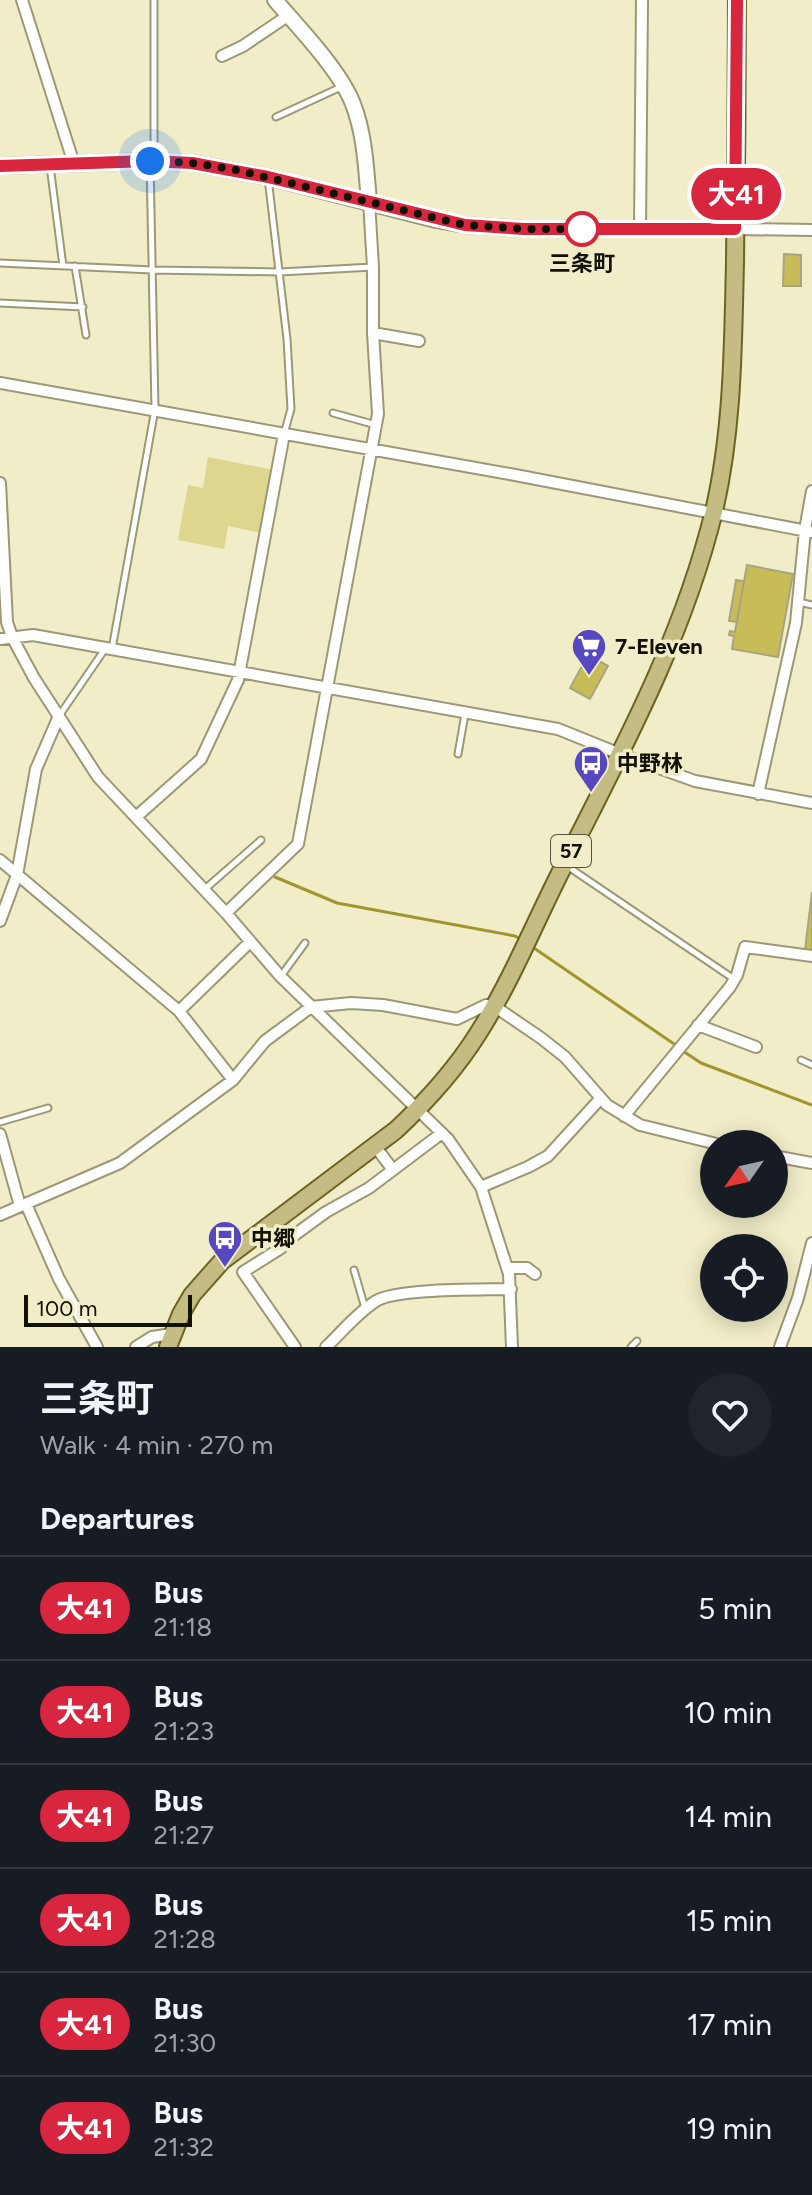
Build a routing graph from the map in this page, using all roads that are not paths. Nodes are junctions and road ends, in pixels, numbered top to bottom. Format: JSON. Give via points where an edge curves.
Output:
{"nodes":[{"id":1,"x":22,"y":0,"type":"edge"},
{"id":2,"x":154,"y":0,"type":"edge"},
{"id":3,"x":275,"y":0,"type":"edge"},
{"id":4,"x":642,"y":0,"type":"edge"},
{"id":5,"x":737,"y":0,"type":"edge"},
{"id":6,"x":289,"y":15,"type":"junction"},
{"id":7,"x":222,"y":56,"type":"dead end"},
{"id":8,"x":343,"y":86,"type":"junction"},
{"id":9,"x":276,"y":117,"type":"dead end"},
{"id":10,"x":150,"y":161,"type":"junction"},
{"id":11,"x":74,"y":164,"type":"junction"},
{"id":12,"x":49,"y":165,"type":"junction"},
{"id":13,"x":0,"y":166,"type":"edge"},
{"id":14,"x":268,"y":177,"type":"junction"},
{"id":15,"x":369,"y":201,"type":"junction"},
{"id":16,"x":640,"y":228,"type":"junction"},
{"id":17,"x":735,"y":229,"type":"junction"},
{"id":18,"x":812,"y":230,"type":"edge"},
{"id":19,"x":0,"y":263,"type":"edge"},
{"id":20,"x":63,"y":266,"type":"junction"},
{"id":21,"x":75,"y":266,"type":"junction"},
{"id":22,"x":373,"y":267,"type":"junction"},
{"id":23,"x":152,"y":270,"type":"junction"},
{"id":24,"x":280,"y":272,"type":"junction"},
{"id":25,"x":0,"y":303,"type":"edge"},
{"id":26,"x":83,"y":307,"type":"junction"},
{"id":27,"x":373,"y":333,"type":"junction"},
{"id":28,"x":86,"y":335,"type":"dead end"},
{"id":29,"x":419,"y":341,"type":"dead end"},
{"id":30,"x":0,"y":383,"type":"edge"},
{"id":31,"x":155,"y":409,"type":"junction"},
{"id":32,"x":333,"y":413,"type":"dead end"},
{"id":33,"x":377,"y":425,"type":"junction"},
{"id":34,"x":284,"y":434,"type":"junction"},
{"id":35,"x":373,"y":449,"type":"junction"},
{"id":36,"x":0,"y":483,"type":"edge"},
{"id":37,"x":812,"y":491,"type":"edge"},
{"id":38,"x":713,"y":512,"type":"junction"},
{"id":39,"x":1,"y":519,"type":"edge"},
{"id":40,"x":808,"y":531,"type":"edge"},
{"id":41,"x":798,"y":602,"type":"junction"},
{"id":42,"x":812,"y":605,"type":"edge"},
{"id":43,"x":12,"y":637,"type":"junction"},
{"id":44,"x":0,"y":639,"type":"edge"},
{"id":45,"x":108,"y":649,"type":"junction"},
{"id":46,"x":239,"y":672,"type":"junction"},
{"id":47,"x":328,"y":688,"type":"junction"},
{"id":48,"x":465,"y":713,"type":"junction"},
{"id":49,"x":59,"y":716,"type":"junction"},
{"id":50,"x":458,"y":754,"type":"dead end"},
{"id":51,"x":620,"y":754,"type":"junction"},
{"id":52,"x":758,"y":794,"type":"junction"},
{"id":53,"x":812,"y":803,"type":"edge"},
{"id":54,"x":136,"y":817,"type":"junction"},
{"id":55,"x":261,"y":840,"type":"dead end"},
{"id":56,"x":0,"y":860,"type":"edge"},
{"id":57,"x":564,"y":864,"type":"junction"},
{"id":58,"x":17,"y":875,"type":"junction"},
{"id":59,"x":204,"y":890,"type":"junction"},
{"id":60,"x":226,"y":913,"type":"junction"},
{"id":61,"x":0,"y":921,"type":"edge"},
{"id":62,"x":250,"y":942,"type":"junction"},
{"id":63,"x":305,"y":943,"type":"dead end"},
{"id":64,"x":812,"y":956,"type":"edge"},
{"id":65,"x":280,"y":976,"type":"junction"},
{"id":66,"x":734,"y":980,"type":"junction"},
{"id":67,"x":494,"y":1006,"type":"junction"},
{"id":68,"x":311,"y":1007,"type":"junction"},
{"id":69,"x":179,"y":1011,"type":"junction"},
{"id":70,"x":698,"y":1025,"type":"junction"},
{"id":71,"x":756,"y":1047,"type":"dead end"},
{"id":72,"x":801,"y":1060,"type":"dead end"},
{"id":73,"x":812,"y":1065,"type":"edge"},
{"id":74,"x":233,"y":1080,"type":"junction"},
{"id":75,"x":600,"y":1099,"type":"junction"},
{"id":76,"x":48,"y":1108,"type":"dead end"},
{"id":77,"x":419,"y":1109,"type":"junction"},
{"id":78,"x":624,"y":1116,"type":"junction"},
{"id":79,"x":0,"y":1122,"type":"edge"},
{"id":80,"x":442,"y":1133,"type":"junction"},
{"id":81,"x":0,"y":1135,"type":"edge"},
{"id":82,"x":700,"y":1140,"type":"edge"},
{"id":83,"x":375,"y":1146,"type":"junction"},
{"id":84,"x":788,"y":1159,"type":"edge"},
{"id":85,"x":812,"y":1163,"type":"edge"},
{"id":86,"x":393,"y":1170,"type":"junction"},
{"id":87,"x":481,"y":1187,"type":"junction"},
{"id":88,"x":23,"y":1205,"type":"junction"},
{"id":89,"x":0,"y":1215,"type":"edge"},
{"id":90,"x":812,"y":1243,"type":"edge"},
{"id":91,"x":810,"y":1258,"type":"edge"},
{"id":92,"x":507,"y":1268,"type":"junction"},
{"id":93,"x":354,"y":1270,"type":"dead end"},
{"id":94,"x":535,"y":1274,"type":"dead end"},
{"id":95,"x":511,"y":1289,"type":"junction"},
{"id":96,"x":365,"y":1309,"type":"junction"},
{"id":97,"x":170,"y":1341,"type":"edge"},
{"id":98,"x":637,"y":1341,"type":"dead end"},
{"id":99,"x":97,"y":1347,"type":"edge"},
{"id":100,"x":136,"y":1347,"type":"edge"},
{"id":101,"x":295,"y":1347,"type":"edge"},
{"id":102,"x":326,"y":1347,"type":"edge"},
{"id":103,"x":512,"y":1347,"type":"edge"},
{"id":104,"x":631,"y":1347,"type":"edge"},
{"id":105,"x":780,"y":1347,"type":"edge"}],
"edges":[{"from":1,"to":11,"type":"street"},
{"from":2,"to":10,"type":"lane"},
{"from":3,"to":6,"type":"street"},
{"from":4,"to":16,"type":"street"},
{"from":5,"to":17,"type":"main road","number":"57"},
{"from":6,"to":7,"type":"street"},
{"from":6,"to":8,"type":"street"},
{"from":8,"to":9,"type":"lane"},
{"from":8,"to":15,"type":"street","via":[[360,129]]},
{"from":10,"to":11,"type":"street"},
{"from":10,"to":14,"type":"street"},
{"from":10,"to":23,"type":"lane"},
{"from":11,"to":12,"type":"street"},
{"from":12,"to":13,"type":"street"},
{"from":12,"to":20,"type":"lane"},
{"from":14,"to":15,"type":"street"},
{"from":14,"to":24,"type":"lane"},
{"from":15,"to":16,"type":"street","via":[[436,220],[497,228]]},
{"from":15,"to":22,"type":"street"},
{"from":16,"to":17,"type":"street"},
{"from":17,"to":18,"type":"street"},
{"from":17,"to":38,"type":"main road","number":"57","via":[[731,410]]},
{"from":19,"to":20,"type":"lane"},
{"from":20,"to":21,"type":"lane"},
{"from":21,"to":23,"type":"lane"},
{"from":21,"to":26,"type":"lane"},
{"from":22,"to":24,"type":"lane"},
{"from":22,"to":27,"type":"street"},
{"from":23,"to":24,"type":"lane"},
{"from":23,"to":31,"type":"lane"},
{"from":24,"to":34,"type":"lane","via":[[291,409]]},
{"from":25,"to":26,"type":"lane"},
{"from":26,"to":28,"type":"lane"},
{"from":27,"to":29,"type":"street"},
{"from":27,"to":33,"type":"street"},
{"from":30,"to":31,"type":"street"},
{"from":31,"to":34,"type":"street"},
{"from":31,"to":45,"type":"lane"},
{"from":32,"to":33,"type":"lane"},
{"from":33,"to":35,"type":"street"},
{"from":34,"to":35,"type":"street"},
{"from":34,"to":46,"type":"street"},
{"from":35,"to":38,"type":"street"},
{"from":35,"to":47,"type":"street"},
{"from":36,"to":39,"type":"street"},
{"from":37,"to":40,"type":"street"},
{"from":38,"to":40,"type":"street"},
{"from":38,"to":51,"type":"main road","number":"57","via":[[681,620]]},
{"from":39,"to":43,"type":"street"},
{"from":40,"to":41,"type":"street"},
{"from":41,"to":42,"type":"lane"},
{"from":41,"to":52,"type":"street"},
{"from":43,"to":44,"type":"street"},
{"from":43,"to":45,"type":"street","via":[[33,635]]},
{"from":43,"to":49,"type":"street"},
{"from":45,"to":46,"type":"street"},
{"from":45,"to":49,"type":"lane"},
{"from":46,"to":47,"type":"street"},
{"from":46,"to":54,"type":"street","via":[[201,759]]},
{"from":47,"to":48,"type":"street"},
{"from":47,"to":60,"type":"street","via":[[298,844]]},
{"from":48,"to":50,"type":"lane"},
{"from":48,"to":51,"type":"street","via":[[558,729]]},
{"from":49,"to":54,"type":"street","via":[[98,777]]},
{"from":49,"to":58,"type":"street","via":[[36,769]]},
{"from":51,"to":52,"type":"street","via":[[695,781]]},
{"from":51,"to":57,"type":"main road","number":"57"},
{"from":52,"to":53,"type":"street"},
{"from":54,"to":59,"type":"street"},
{"from":55,"to":59,"type":"lane"},
{"from":56,"to":58,"type":"street"},
{"from":57,"to":66,"type":"lane"},
{"from":57,"to":67,"type":"main road","number":"57"},
{"from":58,"to":61,"type":"street"},
{"from":58,"to":69,"type":"street"},
{"from":59,"to":60,"type":"street"},
{"from":60,"to":62,"type":"street"},
{"from":62,"to":65,"type":"street"},
{"from":62,"to":69,"type":"street"},
{"from":63,"to":65,"type":"lane"},
{"from":64,"to":66,"type":"street","via":[[745,947]]},
{"from":65,"to":68,"type":"street"},
{"from":66,"to":70,"type":"street"},
{"from":67,"to":68,"type":"street","via":[[457,1019],[383,1005]]},
{"from":67,"to":75,"type":"street","via":[[565,1057]]},
{"from":67,"to":77,"type":"main road","number":"57"},
{"from":68,"to":74,"type":"street","via":[[265,1041]]},
{"from":68,"to":77,"type":"street"},
{"from":69,"to":74,"type":"street"},
{"from":70,"to":71,"type":"street"},
{"from":70,"to":78,"type":"street"},
{"from":72,"to":73,"type":"lane"},
{"from":74,"to":88,"type":"street","via":[[120,1163]]},
{"from":75,"to":78,"type":"street"},
{"from":75,"to":87,"type":"street","via":[[548,1156]]},
{"from":76,"to":79,"type":"lane"},
{"from":77,"to":80,"type":"street"},
{"from":77,"to":83,"type":"main road","number":"57"},
{"from":78,"to":82,"type":"street"},
{"from":80,"to":86,"type":"street"},
{"from":80,"to":87,"type":"street"},
{"from":81,"to":88,"type":"street"},
{"from":83,"to":86,"type":"street"},
{"from":83,"to":97,"type":"main road","number":"57","via":[[222,1261],[192,1295]]},
{"from":84,"to":85,"type":"street"},
{"from":86,"to":101,"type":"street","via":[[243,1272]]},
{"from":87,"to":92,"type":"street"},
{"from":88,"to":89,"type":"street"},
{"from":88,"to":99,"type":"street"},
{"from":90,"to":91,"type":"street"},
{"from":91,"to":105,"type":"street"},
{"from":92,"to":94,"type":"street","via":[[527,1268]]},
{"from":92,"to":95,"type":"street"},
{"from":93,"to":96,"type":"lane"},
{"from":95,"to":96,"type":"street","via":[[398,1294]]},
{"from":95,"to":103,"type":"street"},
{"from":96,"to":102,"type":"street"},
{"from":97,"to":100,"type":"street","via":[[152,1337]]},
{"from":98,"to":104,"type":"lane"}]}
